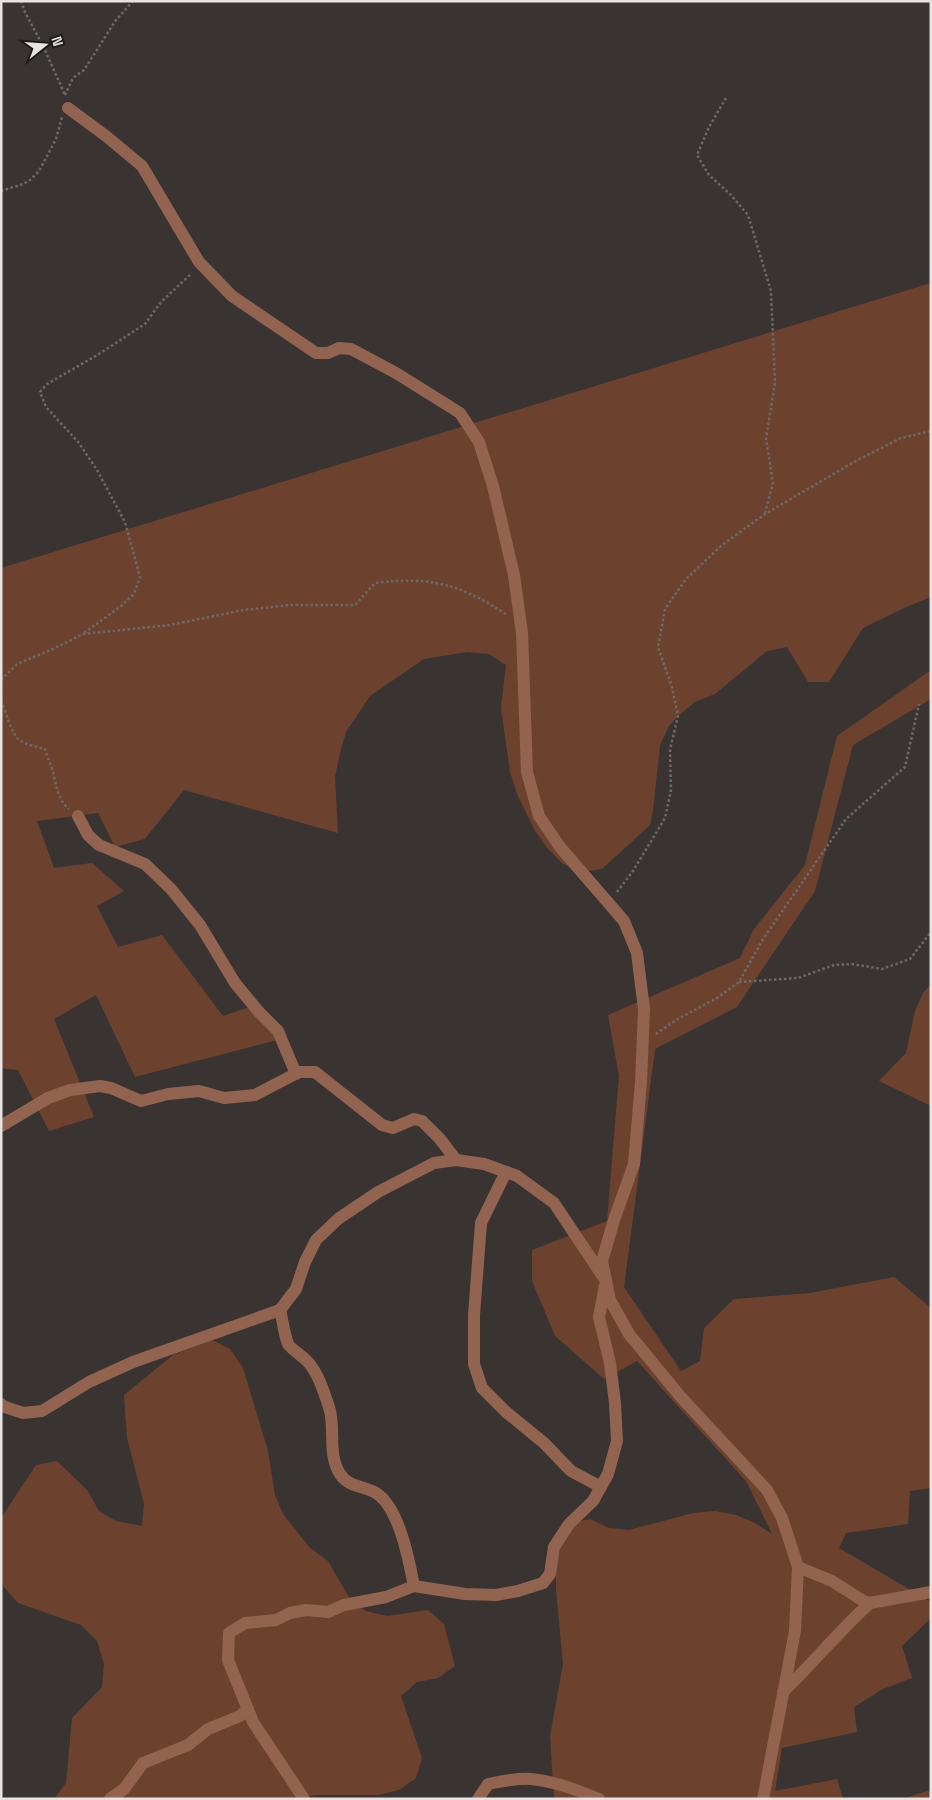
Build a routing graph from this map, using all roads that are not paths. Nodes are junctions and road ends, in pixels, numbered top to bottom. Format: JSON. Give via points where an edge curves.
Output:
{"nodes":[{"id":1,"x":68,"y":108,"type":"road end"},
{"id":2,"x":78,"y":816,"type":"road end"},
{"id":3,"x":296,"y":1074,"type":"junction"},
{"id":4,"x":1,"y":1126,"type":"edge"},
{"id":5,"x":456,"y":1160,"type":"junction"},
{"id":6,"x":506,"y":1172,"type":"junction"},
{"id":7,"x":606,"y":1281,"type":"junction"},
{"id":8,"x":280,"y":1310,"type":"junction"},
{"id":9,"x":1,"y":1404,"type":"edge"},
{"id":10,"x":601,"y":1487,"type":"junction"},
{"id":11,"x":798,"y":1567,"type":"junction"},
{"id":12,"x":414,"y":1586,"type":"junction"},
{"id":13,"x":931,"y":1592,"type":"edge"},
{"id":14,"x":870,"y":1603,"type":"junction"},
{"id":15,"x":783,"y":1692,"type":"junction"},
{"id":16,"x":248,"y":1709,"type":"junction"},
{"id":17,"x":110,"y":1799,"type":"edge"},
{"id":18,"x":304,"y":1799,"type":"edge"},
{"id":19,"x":478,"y":1799,"type":"edge"},
{"id":20,"x":599,"y":1799,"type":"edge"},
{"id":21,"x":763,"y":1799,"type":"edge"}],
"edges":[{"from":1,"to":7,"type":"street","via":[[142,166],[199,262],[232,296],[316,353],[351,349],[396,373],[460,413],[480,442],[514,575],[521,625],[527,772],[539,816],[560,847],[624,921],[638,953],[644,1009],[634,1164],[602,1261]]},
{"from":2,"to":3,"type":"street","via":[[88,835],[99,845],[146,864],[171,889],[200,924],[235,983],[278,1031]]},
{"from":3,"to":4,"type":"street","via":[[255,1095],[224,1098],[199,1091],[141,1101],[100,1086],[70,1090],[48,1098]]},
{"from":3,"to":5,"type":"street","via":[[315,1072],[382,1125],[394,1128],[414,1119],[422,1121]]},
{"from":5,"to":6,"type":"street","via":[[484,1164]]},
{"from":5,"to":8,"type":"street","via":[[434,1163],[378,1192],[338,1219],[316,1240],[296,1289]]},
{"from":6,"to":7,"type":"street","via":[[554,1203]]},
{"from":6,"to":10,"type":"street","via":[[481,1223],[474,1364],[482,1388],[506,1412],[544,1443],[571,1472]]},
{"from":7,"to":10,"type":"street","via":[[599,1317],[610,1362],[617,1440]]},
{"from":7,"to":11,"type":"street","via":[[610,1300],[629,1334],[680,1396],[766,1490],[782,1518]]},
{"from":8,"to":9,"type":"street","via":[[133,1362],[89,1382],[42,1411],[23,1413]]},
{"from":8,"to":12,"type":"street","via":[[289,1345],[309,1363],[330,1409],[334,1465],[342,1477],[375,1492],[387,1502],[410,1564]]},
{"from":10,"to":12,"type":"street","via":[[554,1547],[550,1574],[543,1583],[496,1594],[465,1594]]},
{"from":11,"to":14,"type":"street","via":[[832,1580]]},
{"from":11,"to":15,"type":"street","via":[[795,1631]]},
{"from":12,"to":16,"type":"street","via":[[328,1612],[306,1610],[276,1620],[245,1623],[229,1633],[228,1660]]},
{"from":13,"to":14,"type":"street"},
{"from":14,"to":15,"type":"street"},
{"from":15,"to":21,"type":"street"},
{"from":16,"to":17,"type":"street","via":[[240,1716],[208,1729],[188,1745],[143,1763],[124,1790]]},
{"from":16,"to":18,"type":"street","via":[[253,1722]]},
{"from":19,"to":20,"type":"street","via":[[488,1784],[531,1779],[565,1786]]}]}
